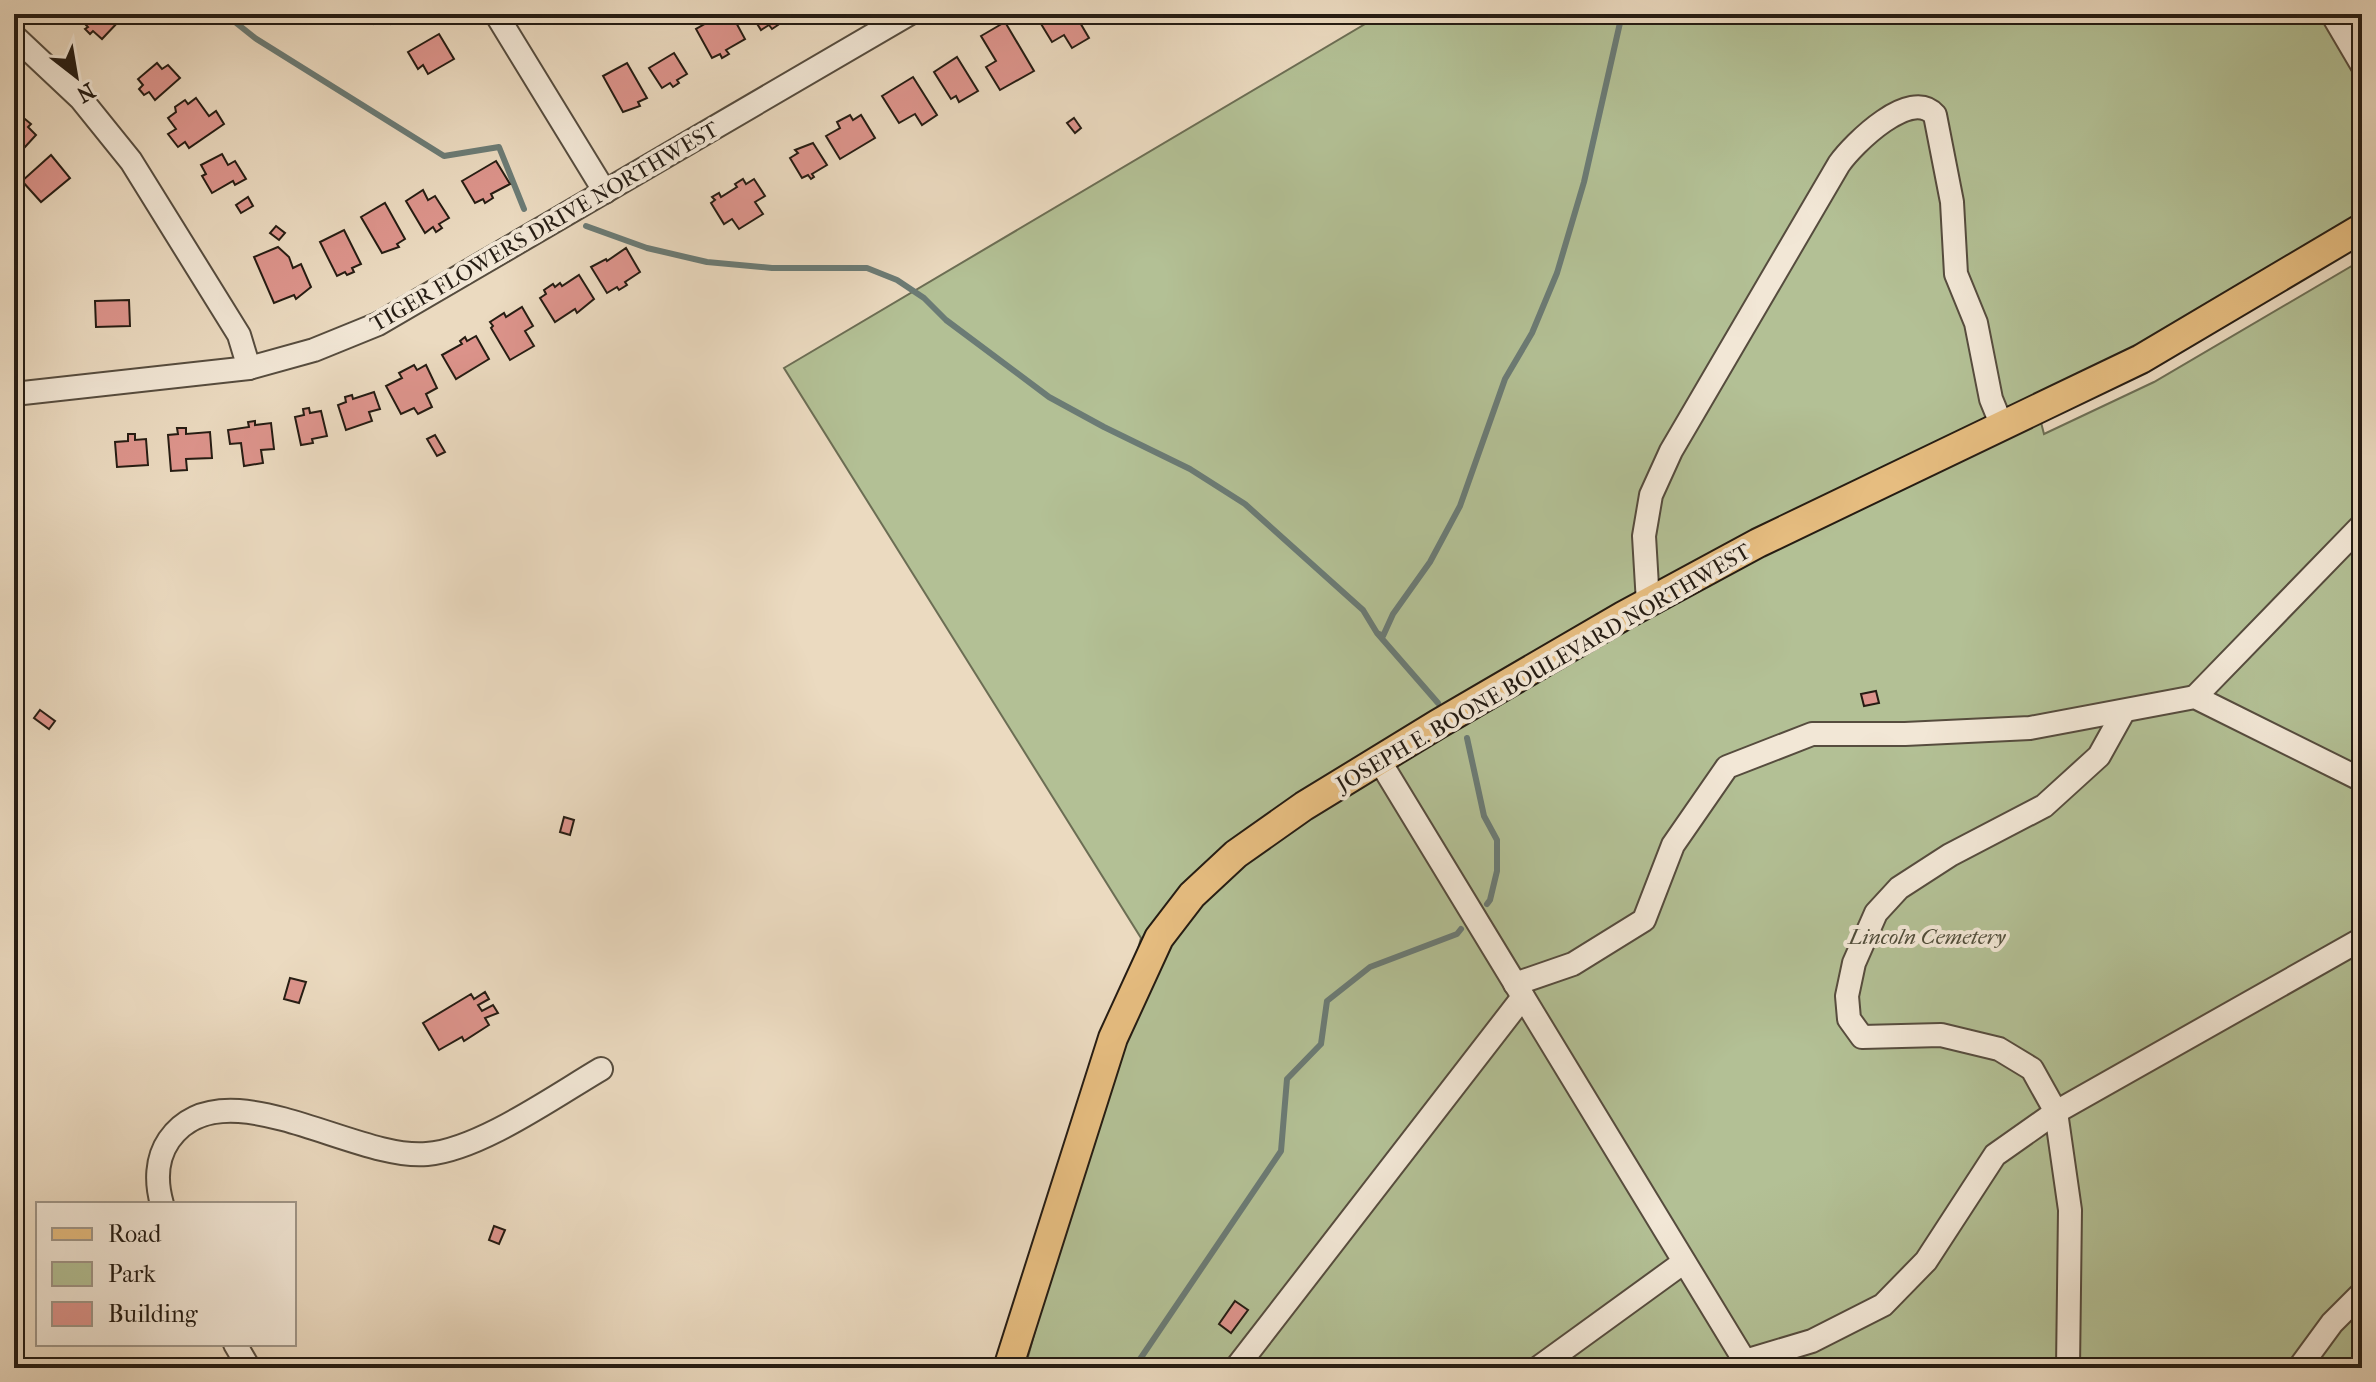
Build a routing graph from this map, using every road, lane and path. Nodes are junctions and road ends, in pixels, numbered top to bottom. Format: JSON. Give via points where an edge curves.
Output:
{"nodes":[{"id":1,"x":496,"y":14,"type":"edge"},
{"id":2,"x":909,"y":14,"type":"edge"},
{"id":3,"x":2332,"y":14,"type":"edge"},
{"id":4,"x":14,"y":36,"type":"edge"},
{"id":5,"x":2362,"y":65,"type":"edge"},
{"id":6,"x":605,"y":192,"type":"junction"},
{"id":7,"x":2362,"y":228,"type":"edge"},
{"id":8,"x":249,"y":368,"type":"junction"},
{"id":9,"x":14,"y":394,"type":"edge"},
{"id":10,"x":2002,"y":426,"type":"junction"},
{"id":11,"x":2362,"y":525,"type":"edge"},
{"id":12,"x":1648,"y":603,"type":"junction"},
{"id":13,"x":2195,"y":697,"type":"junction"},
{"id":14,"x":2124,"y":711,"type":"junction"},
{"id":15,"x":1379,"y":760,"type":"junction"},
{"id":16,"x":2362,"y":780,"type":"edge"},
{"id":17,"x":2362,"y":939,"type":"edge"},
{"id":18,"x":1519,"y":991,"type":"junction"},
{"id":19,"x":601,"y":1069,"type":"dead end"},
{"id":20,"x":2056,"y":1112,"type":"junction"},
{"id":21,"x":162,"y":1202,"type":"edge"},
{"id":22,"x":1684,"y":1262,"type":"junction"},
{"id":23,"x":2362,"y":1293,"type":"edge"},
{"id":24,"x":236,"y":1346,"type":"edge"},
{"id":25,"x":1747,"y":1364,"type":"edge"},
{"id":26,"x":249,"y":1368,"type":"edge"},
{"id":27,"x":1008,"y":1368,"type":"edge"},
{"id":28,"x":1236,"y":1368,"type":"edge"},
{"id":29,"x":1538,"y":1368,"type":"edge"},
{"id":30,"x":2068,"y":1368,"type":"edge"},
{"id":31,"x":2299,"y":1368,"type":"edge"}],
"edges":[{"from":1,"to":6,"type":"street"},
{"from":2,"to":6,"type":"street","name":"TIGER FLOWERS DRIVE NORTHWEST"},
{"from":3,"to":5,"type":"street"},
{"from":4,"to":8,"type":"street","via":[[81,99],[131,161],[239,335]]},
{"from":6,"to":8,"type":"street","name":"TIGER FLOWERS DRIVE NORTHWEST","via":[[378,324]]},
{"from":7,"to":10,"type":"main road","name":"JOSEPH E. BOONE BOULEVARD NORTHWEST","via":[[2141,359]]},
{"from":8,"to":9,"type":"street","name":"TIGER FLOWERS DRIVE NORTHWEST"},
{"from":10,"to":12,"type":"main road","name":"JOSEPH E. BOONE BOULEVARD NORTHWEST","via":[[1758,543]]},
{"from":10,"to":12,"type":"street","via":[[1991,399],[1976,323],[1956,274],[1952,202],[1935,115],[1920,106],[1861,136],[1839,164],[1671,451],[1651,495],[1644,536]]},
{"from":11,"to":13,"type":"street"},
{"from":12,"to":15,"type":"main road","name":"JOSEPH E. BOONE BOULEVARD NORTHWEST"},
{"from":13,"to":14,"type":"street"},
{"from":13,"to":16,"type":"street"},
{"from":14,"to":18,"type":"street","via":[[2030,728],[1812,734],[1727,767],[1673,845],[1644,920]]},
{"from":14,"to":20,"type":"street","via":[[2099,756],[2044,806],[1899,888],[1876,913],[1854,963],[1847,996],[1849,1019],[1862,1037],[1941,1035],[1999,1049],[2032,1069]]},
{"from":15,"to":18,"type":"street"},
{"from":15,"to":27,"type":"main road","name":"JOSEPH E. BOONE BOULEVARD NORTHWEST","via":[[1236,854],[1192,895],[1159,938],[1113,1038]]},
{"from":17,"to":20,"type":"street"},
{"from":18,"to":22,"type":"street"},
{"from":18,"to":28,"type":"street"},
{"from":19,"to":21,"type":"street","via":[[486,1136],[429,1154],[399,1155],[238,1110],[194,1116],[164,1147],[157,1170]]},
{"from":20,"to":25,"type":"street","via":[[1995,1155],[1926,1261],[1883,1305],[1812,1341]]},
{"from":20,"to":30,"type":"street","via":[[2070,1210]]},
{"from":22,"to":25,"type":"street"},
{"from":22,"to":29,"type":"street"},
{"from":23,"to":31,"type":"street"},
{"from":24,"to":26,"type":"street"}]}
